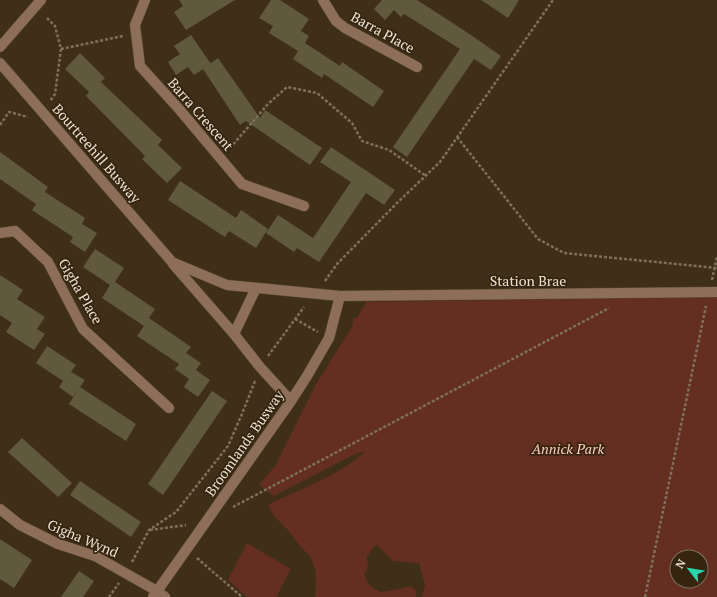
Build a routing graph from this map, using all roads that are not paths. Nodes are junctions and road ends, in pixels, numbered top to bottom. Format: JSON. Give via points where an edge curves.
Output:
{"nodes":[{"id":1,"x":41,"y":0,"type":"edge"},
{"id":2,"x":145,"y":0,"type":"edge"},
{"id":3,"x":323,"y":0,"type":"edge"},
{"id":4,"x":0,"y":47,"type":"edge"},
{"id":5,"x":0,"y":62,"type":"edge"},
{"id":6,"x":417,"y":67,"type":"dead end"},
{"id":7,"x":304,"y":206,"type":"dead end"},
{"id":8,"x":0,"y":233,"type":"edge"},
{"id":9,"x":172,"y":262,"type":"junction"},
{"id":10,"x":256,"y":288,"type":"junction"},
{"id":11,"x":713,"y":292,"type":"edge"},
{"id":12,"x":340,"y":296,"type":"junction"},
{"id":13,"x":234,"y":334,"type":"junction"},
{"id":14,"x":291,"y":401,"type":"junction"},
{"id":15,"x":169,"y":408,"type":"dead end"},
{"id":16,"x":0,"y":509,"type":"edge"},
{"id":17,"x":159,"y":595,"type":"edge"}],
"edges":[{"from":1,"to":4,"type":"street"},
{"from":2,"to":7,"type":"street","name":"Barra Crescent","via":[[135,26],[140,66],[179,108],[242,184]]},
{"from":3,"to":6,"type":"street","name":"Barra Place","via":[[336,21],[345,28]]},
{"from":5,"to":9,"type":"street","name":"Bourtreehill Busway"},
{"from":8,"to":15,"type":"street","name":"Gigha Place","via":[[15,231],[48,262],[83,329]]},
{"from":9,"to":10,"type":"street","name":"Bourtreehill Busway","via":[[227,285]]},
{"from":9,"to":13,"type":"street","name":"Bourtreehill Busway"},
{"from":10,"to":12,"type":"street","name":"Bourtreehill Busway"},
{"from":10,"to":13,"type":"street"},
{"from":11,"to":12,"type":"street","name":"Station Brae"},
{"from":12,"to":14,"type":"street","name":"Broomlands Busway","via":[[329,338]]},
{"from":13,"to":14,"type":"street","name":"Bourtreehill Busway"},
{"from":14,"to":17,"type":"street","name":"Broomlands Busway","via":[[187,549]]},
{"from":16,"to":17,"type":"street","name":"Gigha Wynd","via":[[20,525],[58,544],[95,556]]}]}
